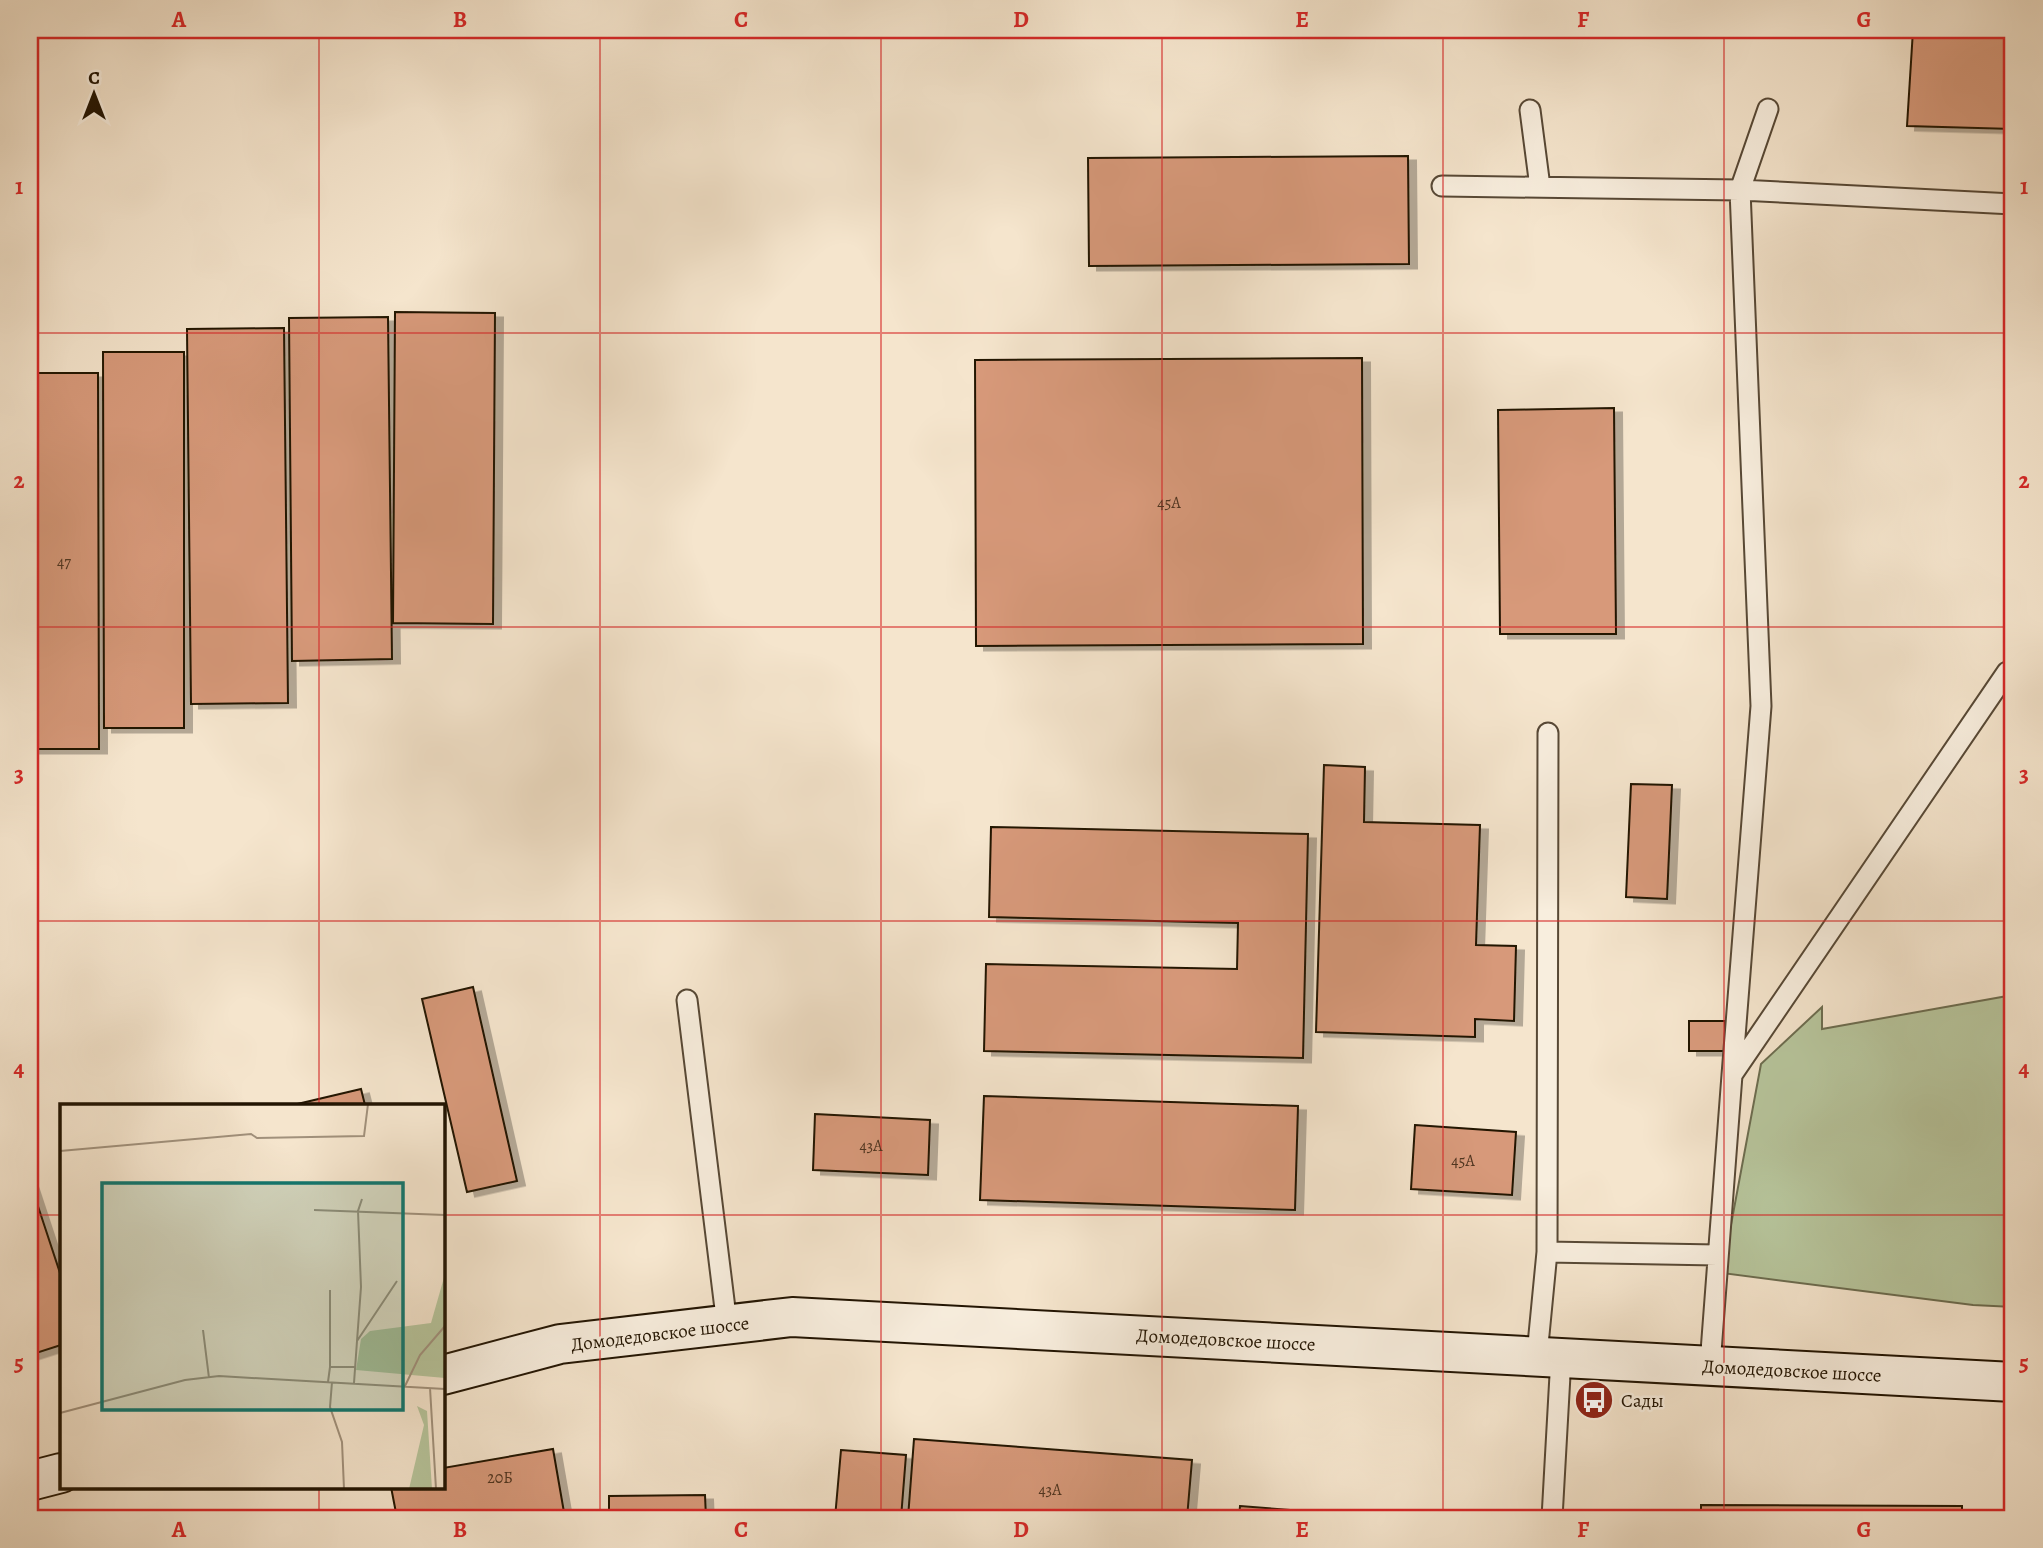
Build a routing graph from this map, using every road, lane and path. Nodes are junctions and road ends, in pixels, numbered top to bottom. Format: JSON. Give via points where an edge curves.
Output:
{"nodes":[{"id":1,"x":1769,"y":108,"type":"dead end"},
{"id":2,"x":1530,"y":110,"type":"dead end"},
{"id":3,"x":1442,"y":186,"type":"dead end"},
{"id":4,"x":1540,"y":187,"type":"junction"},
{"id":5,"x":1740,"y":190,"type":"junction"},
{"id":6,"x":2013,"y":204,"type":"edge"},
{"id":7,"x":2007,"y":672,"type":"dead end"},
{"id":8,"x":1548,"y":733,"type":"dead end"},
{"id":9,"x":687,"y":1000,"type":"dead end"},
{"id":10,"x":1732,"y":1075,"type":"junction"},
{"id":11,"x":1547,"y":1252,"type":"junction"},
{"id":12,"x":1717,"y":1255,"type":"junction"},
{"id":13,"x":727,"y":1325,"type":"junction"},
{"id":14,"x":1549,"y":1356,"type":"junction"},
{"id":15,"x":1710,"y":1365,"type":"junction"},
{"id":16,"x":444,"y":1375,"type":"edge"},
{"id":17,"x":2013,"y":1382,"type":"edge"},
{"id":18,"x":60,"y":1473,"type":"edge"},
{"id":19,"x":30,"y":1481,"type":"edge"},
{"id":20,"x":1552,"y":1518,"type":"edge"}],
"edges":[{"from":1,"to":5,"type":"lane"},
{"from":2,"to":4,"type":"lane"},
{"from":3,"to":4,"type":"lane"},
{"from":4,"to":5,"type":"lane"},
{"from":5,"to":6,"type":"lane"},
{"from":5,"to":10,"type":"lane","via":[[1761,706]]},
{"from":7,"to":10,"type":"lane"},
{"from":8,"to":11,"type":"lane"},
{"from":9,"to":13,"type":"lane"},
{"from":10,"to":12,"type":"lane"},
{"from":11,"to":12,"type":"lane"},
{"from":11,"to":14,"type":"lane"},
{"from":12,"to":15,"type":"lane"},
{"from":13,"to":14,"type":"main road","name":"Домодедовское шоссе","via":[[792,1317]]},
{"from":13,"to":16,"type":"main road","name":"Домодедовское шоссе","via":[[560,1344]]},
{"from":14,"to":15,"type":"main road","name":"Домодедовское шоссе"},
{"from":14,"to":20,"type":"lane"},
{"from":15,"to":17,"type":"main road","name":"Домодедовское шоссе"},
{"from":18,"to":19,"type":"main road"}]}
